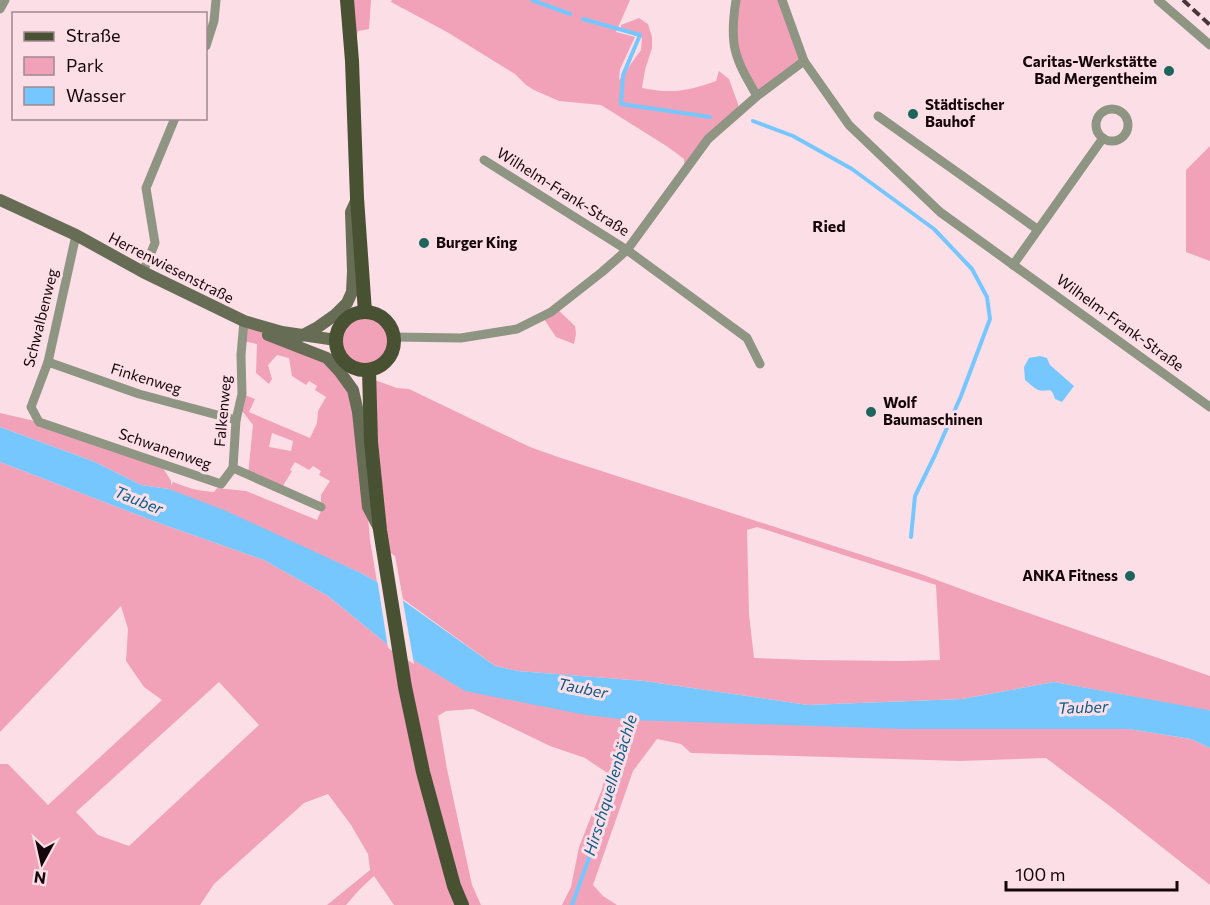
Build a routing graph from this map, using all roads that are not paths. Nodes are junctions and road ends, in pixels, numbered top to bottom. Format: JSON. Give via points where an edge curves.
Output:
{"nodes":[{"id":1,"x":5,"y":0,"type":"edge"},
{"id":2,"x":216,"y":0,"type":"edge"},
{"id":3,"x":347,"y":0,"type":"edge"},
{"id":4,"x":736,"y":0,"type":"edge"},
{"id":5,"x":782,"y":0,"type":"edge"},
{"id":6,"x":1158,"y":0,"type":"edge"},
{"id":7,"x":0,"y":9,"type":"edge"},
{"id":8,"x":207,"y":43,"type":"edge"},
{"id":9,"x":1210,"y":45,"type":"edge"},
{"id":10,"x":804,"y":61,"type":"junction"},
{"id":11,"x":757,"y":96,"type":"junction"},
{"id":12,"x":878,"y":116,"type":"dead end"},
{"id":13,"x":174,"y":120,"type":"edge"},
{"id":14,"x":1103,"y":138,"type":"dead end"},
{"id":15,"x":484,"y":160,"type":"dead end"},
{"id":16,"x":357,"y":198,"type":"junction"},
{"id":17,"x":0,"y":200,"type":"edge"},
{"id":18,"x":1037,"y":229,"type":"junction"},
{"id":19,"x":76,"y":235,"type":"junction"},
{"id":20,"x":627,"y":250,"type":"junction"},
{"id":21,"x":1013,"y":265,"type":"junction"},
{"id":22,"x":143,"y":272,"type":"junction"},
{"id":23,"x":365,"y":312,"type":"junction"},
{"id":24,"x":244,"y":321,"type":"junction"},
{"id":25,"x":301,"y":336,"type":"junction"},
{"id":26,"x":394,"y":337,"type":"junction"},
{"id":27,"x":336,"y":340,"type":"junction"},
{"id":28,"x":48,"y":362,"type":"junction"},
{"id":29,"x":760,"y":364,"type":"dead end"},
{"id":30,"x":369,"y":370,"type":"junction"},
{"id":31,"x":1210,"y":406,"type":"edge"},
{"id":32,"x":31,"y":407,"type":"joint"},
{"id":33,"x":236,"y":420,"type":"junction"},
{"id":34,"x":233,"y":468,"type":"junction"},
{"id":35,"x":321,"y":507,"type":"dead end"},
{"id":36,"x":380,"y":530,"type":"junction"},
{"id":37,"x":462,"y":905,"type":"edge"}],
"edges":[{"from":1,"to":7,"type":"street"},
{"from":2,"to":8,"type":"street"},
{"from":3,"to":16,"type":"main road"},
{"from":4,"to":11,"type":"street","via":[[736,55]]},
{"from":5,"to":10,"type":"street"},
{"from":6,"to":9,"type":"street"},
{"from":10,"to":11,"type":"street","name":"Wilhelm-Frank-Straße"},
{"from":10,"to":21,"type":"street","name":"Wilhelm-Frank-Straße","via":[[849,125],[940,212]]},
{"from":11,"to":20,"type":"street","name":"Wilhelm-Frank-Straße","via":[[708,139]]},
{"from":12,"to":18,"type":"street"},
{"from":13,"to":22,"type":"street","via":[[146,188],[155,243]]},
{"from":14,"to":18,"type":"street"},
{"from":15,"to":20,"type":"street","name":"Wilhelm-Frank-Straße"},
{"from":16,"to":23,"type":"main road"},
{"from":16,"to":25,"type":"street","via":[[351,212],[352,292],[335,315]]},
{"from":17,"to":19,"type":"street","name":"Herrenwiesenstraße"},
{"from":18,"to":21,"type":"street"},
{"from":19,"to":22,"type":"street","name":"Herrenwiesenstraße"},
{"from":19,"to":28,"type":"street","name":"Schwalbenweg"},
{"from":20,"to":26,"type":"street","name":"Wilhelm-Frank-Straße","via":[[551,312],[517,329],[460,338]]},
{"from":20,"to":29,"type":"street","name":"Wilhelm-Frank-Straße","via":[[747,338]]},
{"from":21,"to":31,"type":"street","name":"Wilhelm-Frank-Straße"},
{"from":22,"to":24,"type":"street","name":"Herrenwiesenstraße"},
{"from":23,"to":26,"type":"main road","via":[[387,322]]},
{"from":23,"to":27,"type":"main road","via":[[348,317]]},
{"from":24,"to":25,"type":"street","name":"Herrenwiesenstraße"},
{"from":24,"to":33,"type":"street","name":"Falkenweg","via":[[242,394]]},
{"from":24,"to":36,"type":"street","via":[[274,338],[327,358],[352,390],[368,507]]},
{"from":25,"to":27,"type":"street","name":"Herrenwiesenstraße"},
{"from":26,"to":30,"type":"main road","via":[[391,355]]},
{"from":27,"to":30,"type":"main road","via":[[345,363]]},
{"from":28,"to":32,"type":"street","name":"Schwalbenweg"},
{"from":28,"to":33,"type":"street","name":"Finkenweg","via":[[139,394]]},
{"from":30,"to":36,"type":"main road"},
{"from":32,"to":34,"type":"street","name":"Schwanenweg","via":[[39,422],[221,484]]},
{"from":33,"to":34,"type":"street","name":"Falkenweg"},
{"from":34,"to":35,"type":"street","name":"Schwanenweg"},
{"from":36,"to":37,"type":"main road","via":[[423,772]]}]}
